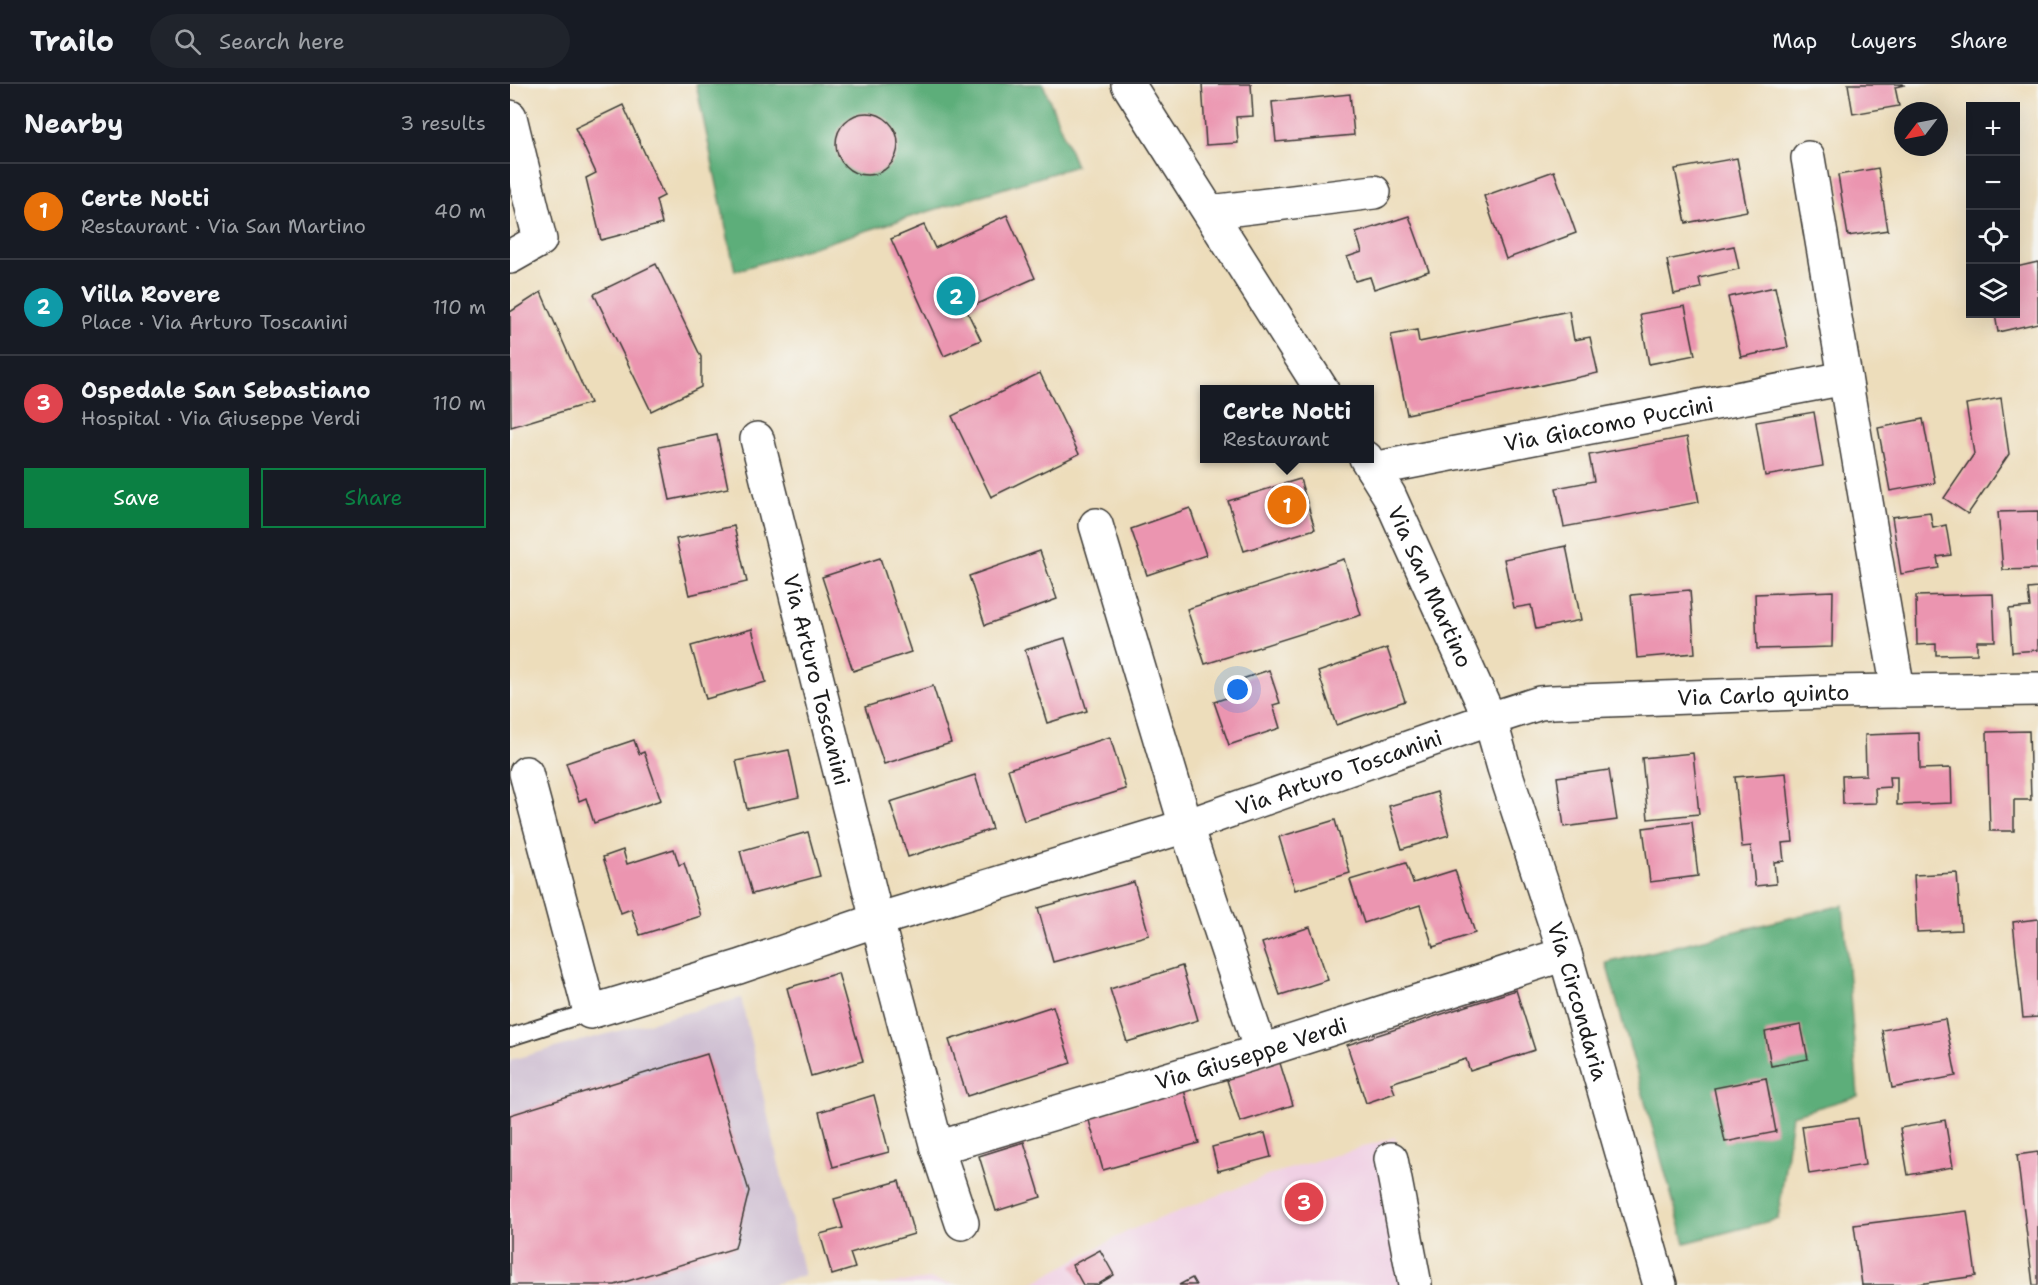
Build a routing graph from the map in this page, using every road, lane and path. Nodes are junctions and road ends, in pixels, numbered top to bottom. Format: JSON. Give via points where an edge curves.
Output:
{"nodes":[{"id":1,"x":1128,"y":84,"type":"edge"},
{"id":2,"x":510,"y":117,"type":"edge"},
{"id":3,"x":1808,"y":158,"type":"dead end"},
{"id":4,"x":1374,"y":192,"type":"dead end"},
{"id":5,"x":1210,"y":212,"type":"junction"},
{"id":6,"x":510,"y":256,"type":"edge"},
{"id":7,"x":1845,"y":378,"type":"junction"},
{"id":8,"x":1319,"y":385,"type":"edge"},
{"id":9,"x":757,"y":439,"type":"dead end"},
{"id":10,"x":1369,"y":464,"type":"edge"},
{"id":11,"x":1096,"y":525,"type":"dead end"},
{"id":12,"x":2038,"y":689,"type":"edge"},
{"id":13,"x":1898,"y":692,"type":"junction"},
{"id":14,"x":1490,"y":719,"type":"junction"},
{"id":15,"x":526,"y":773,"type":"dead end"},
{"id":16,"x":1186,"y":826,"type":"junction"},
{"id":17,"x":877,"y":920,"type":"junction"},
{"id":18,"x":1565,"y":954,"type":"junction"},
{"id":19,"x":590,"y":1012,"type":"junction"},
{"id":20,"x":510,"y":1037,"type":"edge"},
{"id":21,"x":1258,"y":1042,"type":"dead end"},
{"id":22,"x":937,"y":1148,"type":"junction"},
{"id":23,"x":1391,"y":1159,"type":"dead end"},
{"id":24,"x":962,"y":1223,"type":"dead end"},
{"id":25,"x":1415,"y":1285,"type":"edge"},
{"id":26,"x":1660,"y":1285,"type":"edge"}],
"edges":[{"from":1,"to":5,"type":"street"},
{"from":2,"to":6,"type":"street","via":[[540,240]]},
{"from":3,"to":7,"type":"street"},
{"from":4,"to":5,"type":"street"},
{"from":5,"to":8,"type":"street"},
{"from":7,"to":10,"type":"street","name":"Via Giacomo Puccini"},
{"from":7,"to":13,"type":"street"},
{"from":9,"to":17,"type":"street","name":"Via Arturo Toscanini"},
{"from":10,"to":14,"type":"street","name":"Via San Martino","via":[[1389,495]]},
{"from":11,"to":16,"type":"street"},
{"from":12,"to":13,"type":"street","name":"Via Carlo quinto"},
{"from":13,"to":14,"type":"street","name":"Via Carlo quinto","via":[[1540,703]]},
{"from":14,"to":16,"type":"street","name":"Via Arturo Toscanini"},
{"from":14,"to":18,"type":"street","name":"Via Circondaria"},
{"from":15,"to":19,"type":"street"},
{"from":16,"to":17,"type":"street","name":"Via Arturo Toscanini"},
{"from":16,"to":21,"type":"street"},
{"from":17,"to":19,"type":"street","name":"Via Arturo Toscanini"},
{"from":17,"to":22,"type":"street","name":"Via Arturo Toscanini"},
{"from":18,"to":22,"type":"street","name":"Via Giuseppe Verdi"},
{"from":18,"to":26,"type":"street","name":"Via Circondaria"},
{"from":19,"to":20,"type":"lane","name":"Via Arturo Toscanini"},
{"from":22,"to":24,"type":"street","name":"Via Arturo Toscanini"},
{"from":23,"to":25,"type":"street"}]}
